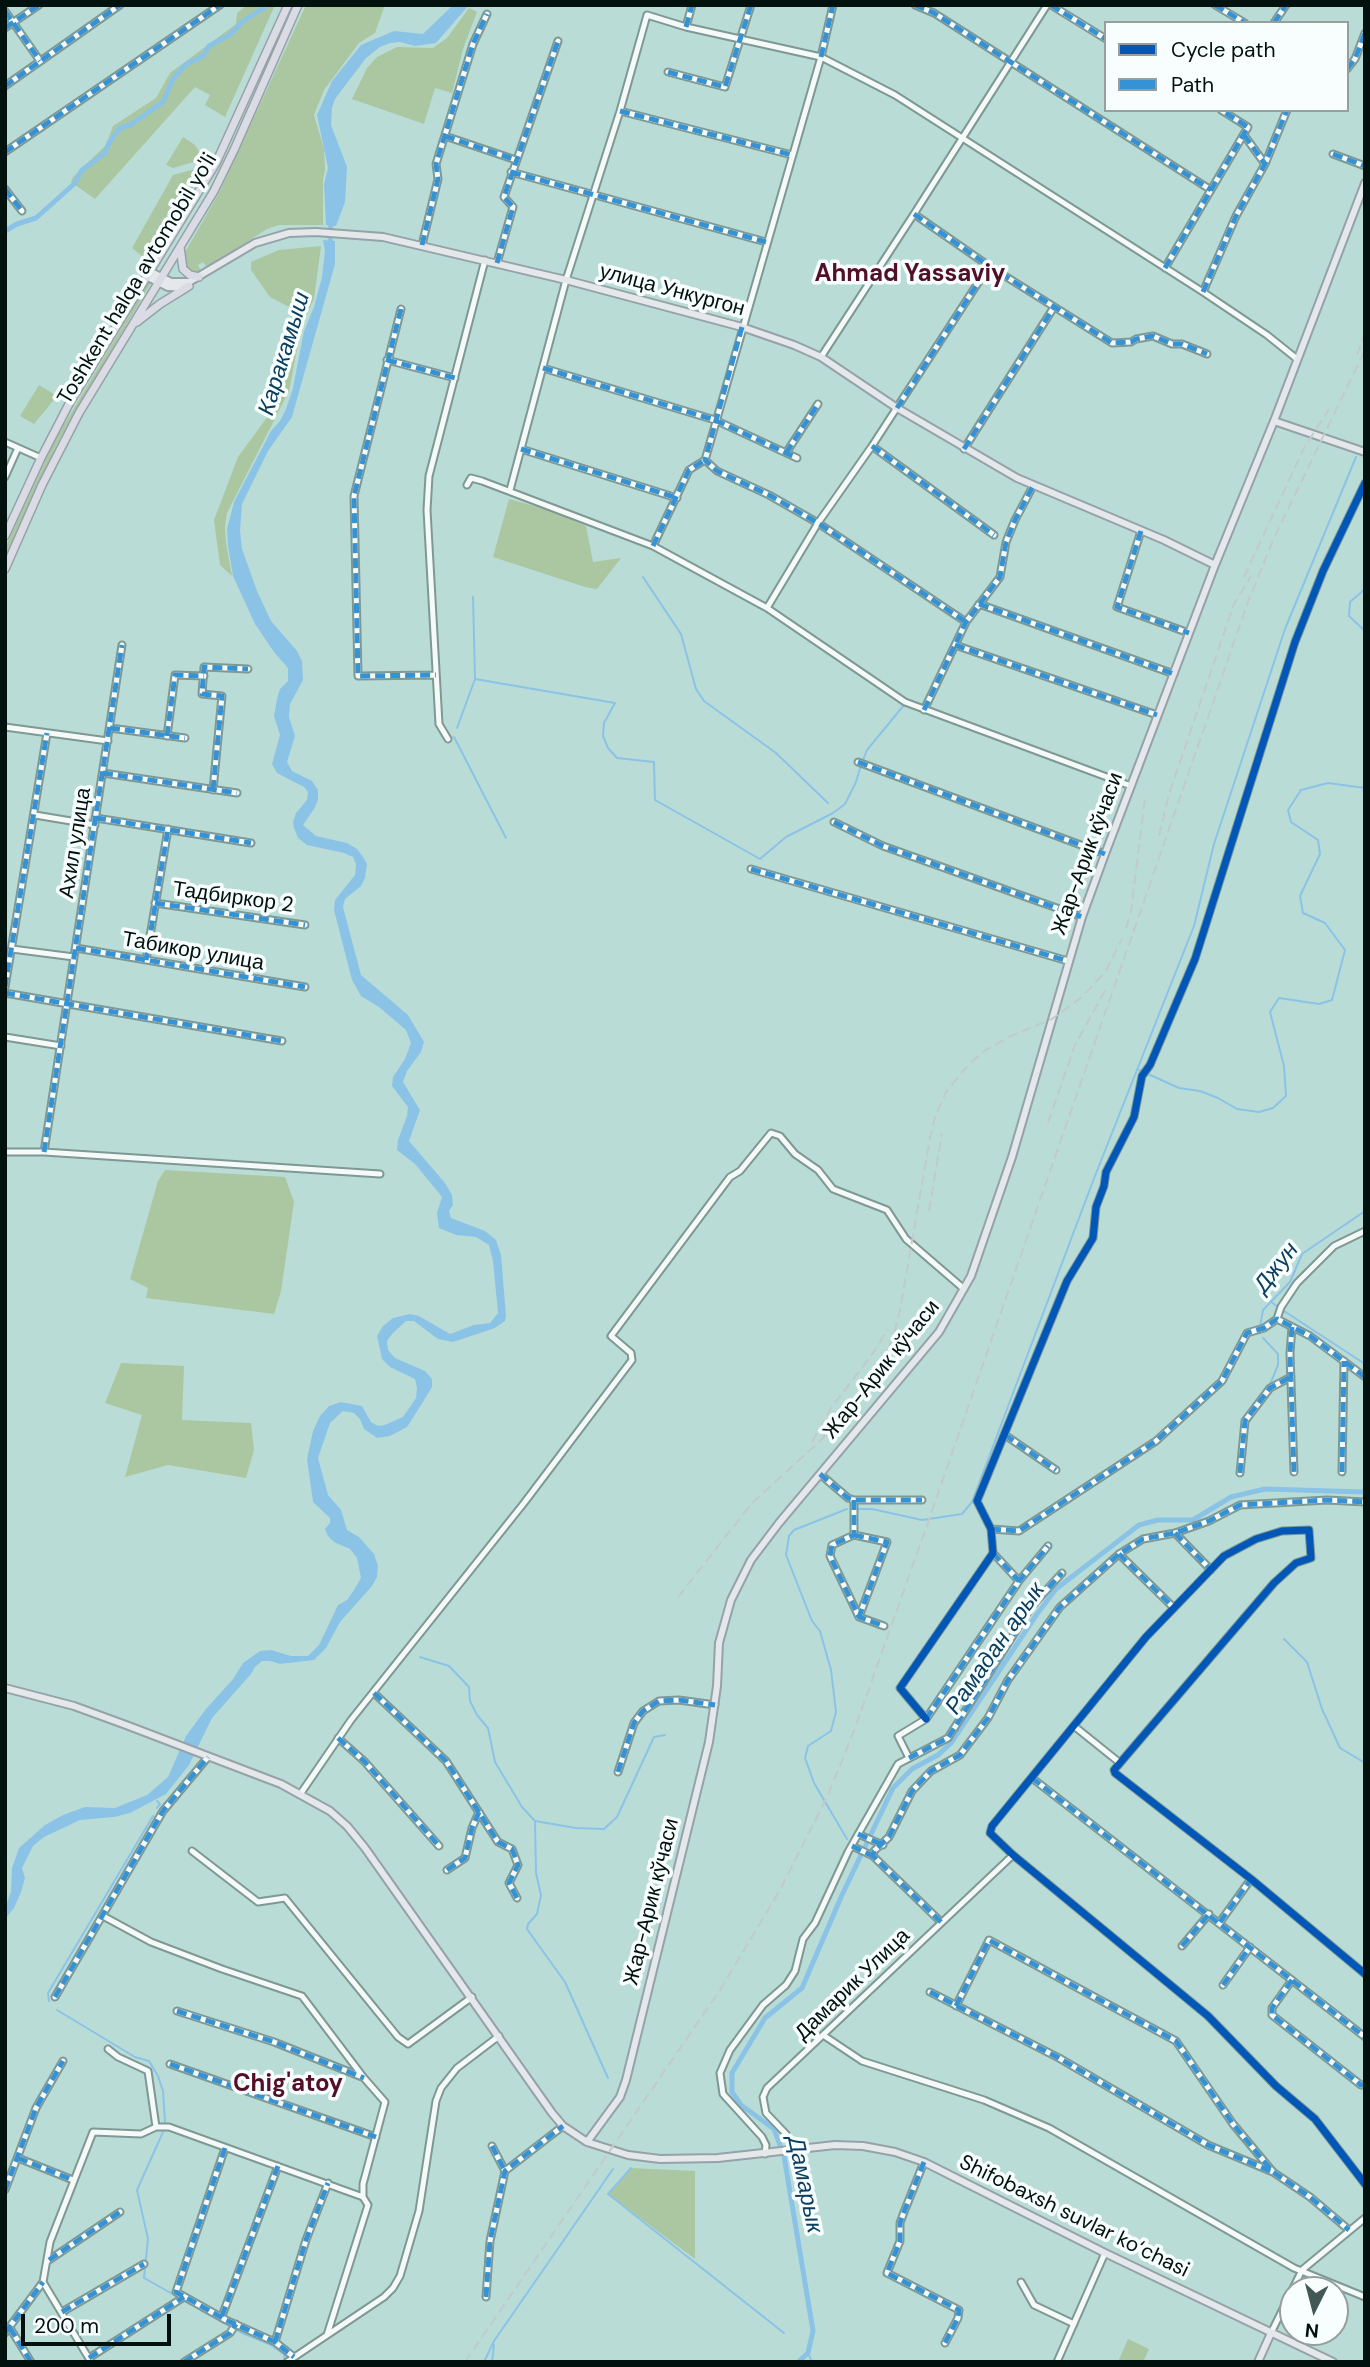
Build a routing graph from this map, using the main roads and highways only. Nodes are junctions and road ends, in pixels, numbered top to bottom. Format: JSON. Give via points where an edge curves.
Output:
{"nodes":[{"id":1,"x":288,"y":5,"type":"edge"},
{"id":2,"x":298,"y":5,"type":"edge"},
{"id":3,"x":1365,"y":183,"type":"edge"},
{"id":4,"x":204,"y":185,"type":"junction"},
{"id":5,"x":214,"y":191,"type":"junction"},
{"id":6,"x":316,"y":233,"type":"junction"},
{"id":7,"x":180,"y":247,"type":"junction"},
{"id":8,"x":149,"y":274,"type":"junction"},
{"id":9,"x":199,"y":277,"type":"junction"},
{"id":10,"x":160,"y":280,"type":"junction"},
{"id":11,"x":190,"y":286,"type":"junction"},
{"id":12,"x":131,"y":327,"type":"junction"},
{"id":13,"x":1274,"y":421,"type":"junction"},
{"id":14,"x":1365,"y":452,"type":"edge"},
{"id":15,"x":5,"y":536,"type":"edge"},
{"id":16,"x":1215,"y":565,"type":"junction"},
{"id":17,"x":5,"y":569,"type":"edge"},
{"id":18,"x":5,"y":1688,"type":"edge"},
{"id":19,"x":587,"y":2142,"type":"junction"},
{"id":20,"x":1271,"y":2333,"type":"junction"},
{"id":21,"x":1258,"y":2362,"type":"edge"},
{"id":22,"x":1334,"y":2362,"type":"edge"}],
"edges":[{"from":1,"to":4,"type":"highway","name":"Toshkent halqa avtomobil yo'li"},
{"from":2,"to":5,"type":"highway","name":"Toshkent halqa avtomobil yo'li"},
{"from":3,"to":13,"type":"main road","name":"Жар-Арик кўчаси"},
{"from":4,"to":5,"type":"highway"},
{"from":4,"to":8,"type":"highway","name":"Toshkent halqa avtomobil yo'li"},
{"from":5,"to":7,"type":"highway","name":"Toshkent halqa avtomobil yo'li"},
{"from":6,"to":9,"type":"main road","via":[[267,237]]},
{"from":6,"to":11,"type":"main road","via":[[270,240]]},
{"from":6,"to":16,"type":"main road","name":"улица Ункургон","via":[[422,246],[485,260],[742,327],[794,345],[1033,486]]},
{"from":7,"to":9,"type":"highway","via":[[183,269]]},
{"from":7,"to":10,"type":"highway","name":"Toshkent halqa avtomobil yo'li"},
{"from":8,"to":10,"type":"main road"},
{"from":8,"to":15,"type":"highway","name":"Toshkent halqa avtomobil yo'li","via":[[73,397]]},
{"from":9,"to":10,"type":"main road","via":[[180,284]]},
{"from":10,"to":11,"type":"main road","via":[[177,289]]},
{"from":10,"to":12,"type":"highway","name":"Toshkent halqa avtomobil yo'li"},
{"from":11,"to":12,"type":"highway"},
{"from":12,"to":17,"type":"highway","name":"Toshkent halqa avtomobil yo'li","via":[[66,437]]},
{"from":13,"to":14,"type":"main road"},
{"from":13,"to":16,"type":"main road","name":"Жар-Арик кўчаси"},
{"from":16,"to":19,"type":"main road","name":"Жар-Арик кўчаси","via":[[1082,917],[1012,1157],[964,1289],[939,1332],[760,1548],[726,1615],[709,1742],[626,2080],[620,2097]]},
{"from":18,"to":19,"type":"main road","name":"Shifobaxsh suvlar ko‘chasi","via":[[74,1706],[173,1743],[301,1793],[330,1811],[352,1831],[563,2126]]},
{"from":19,"to":20,"type":"main road","name":"Shifobaxsh suvlar ko‘chasi","via":[[660,2159],[835,2145],[895,2152]]},
{"from":20,"to":21,"type":"main road"},
{"from":20,"to":22,"type":"main road","name":"Shifobaxsh suvlar ko‘chasi"}]}
